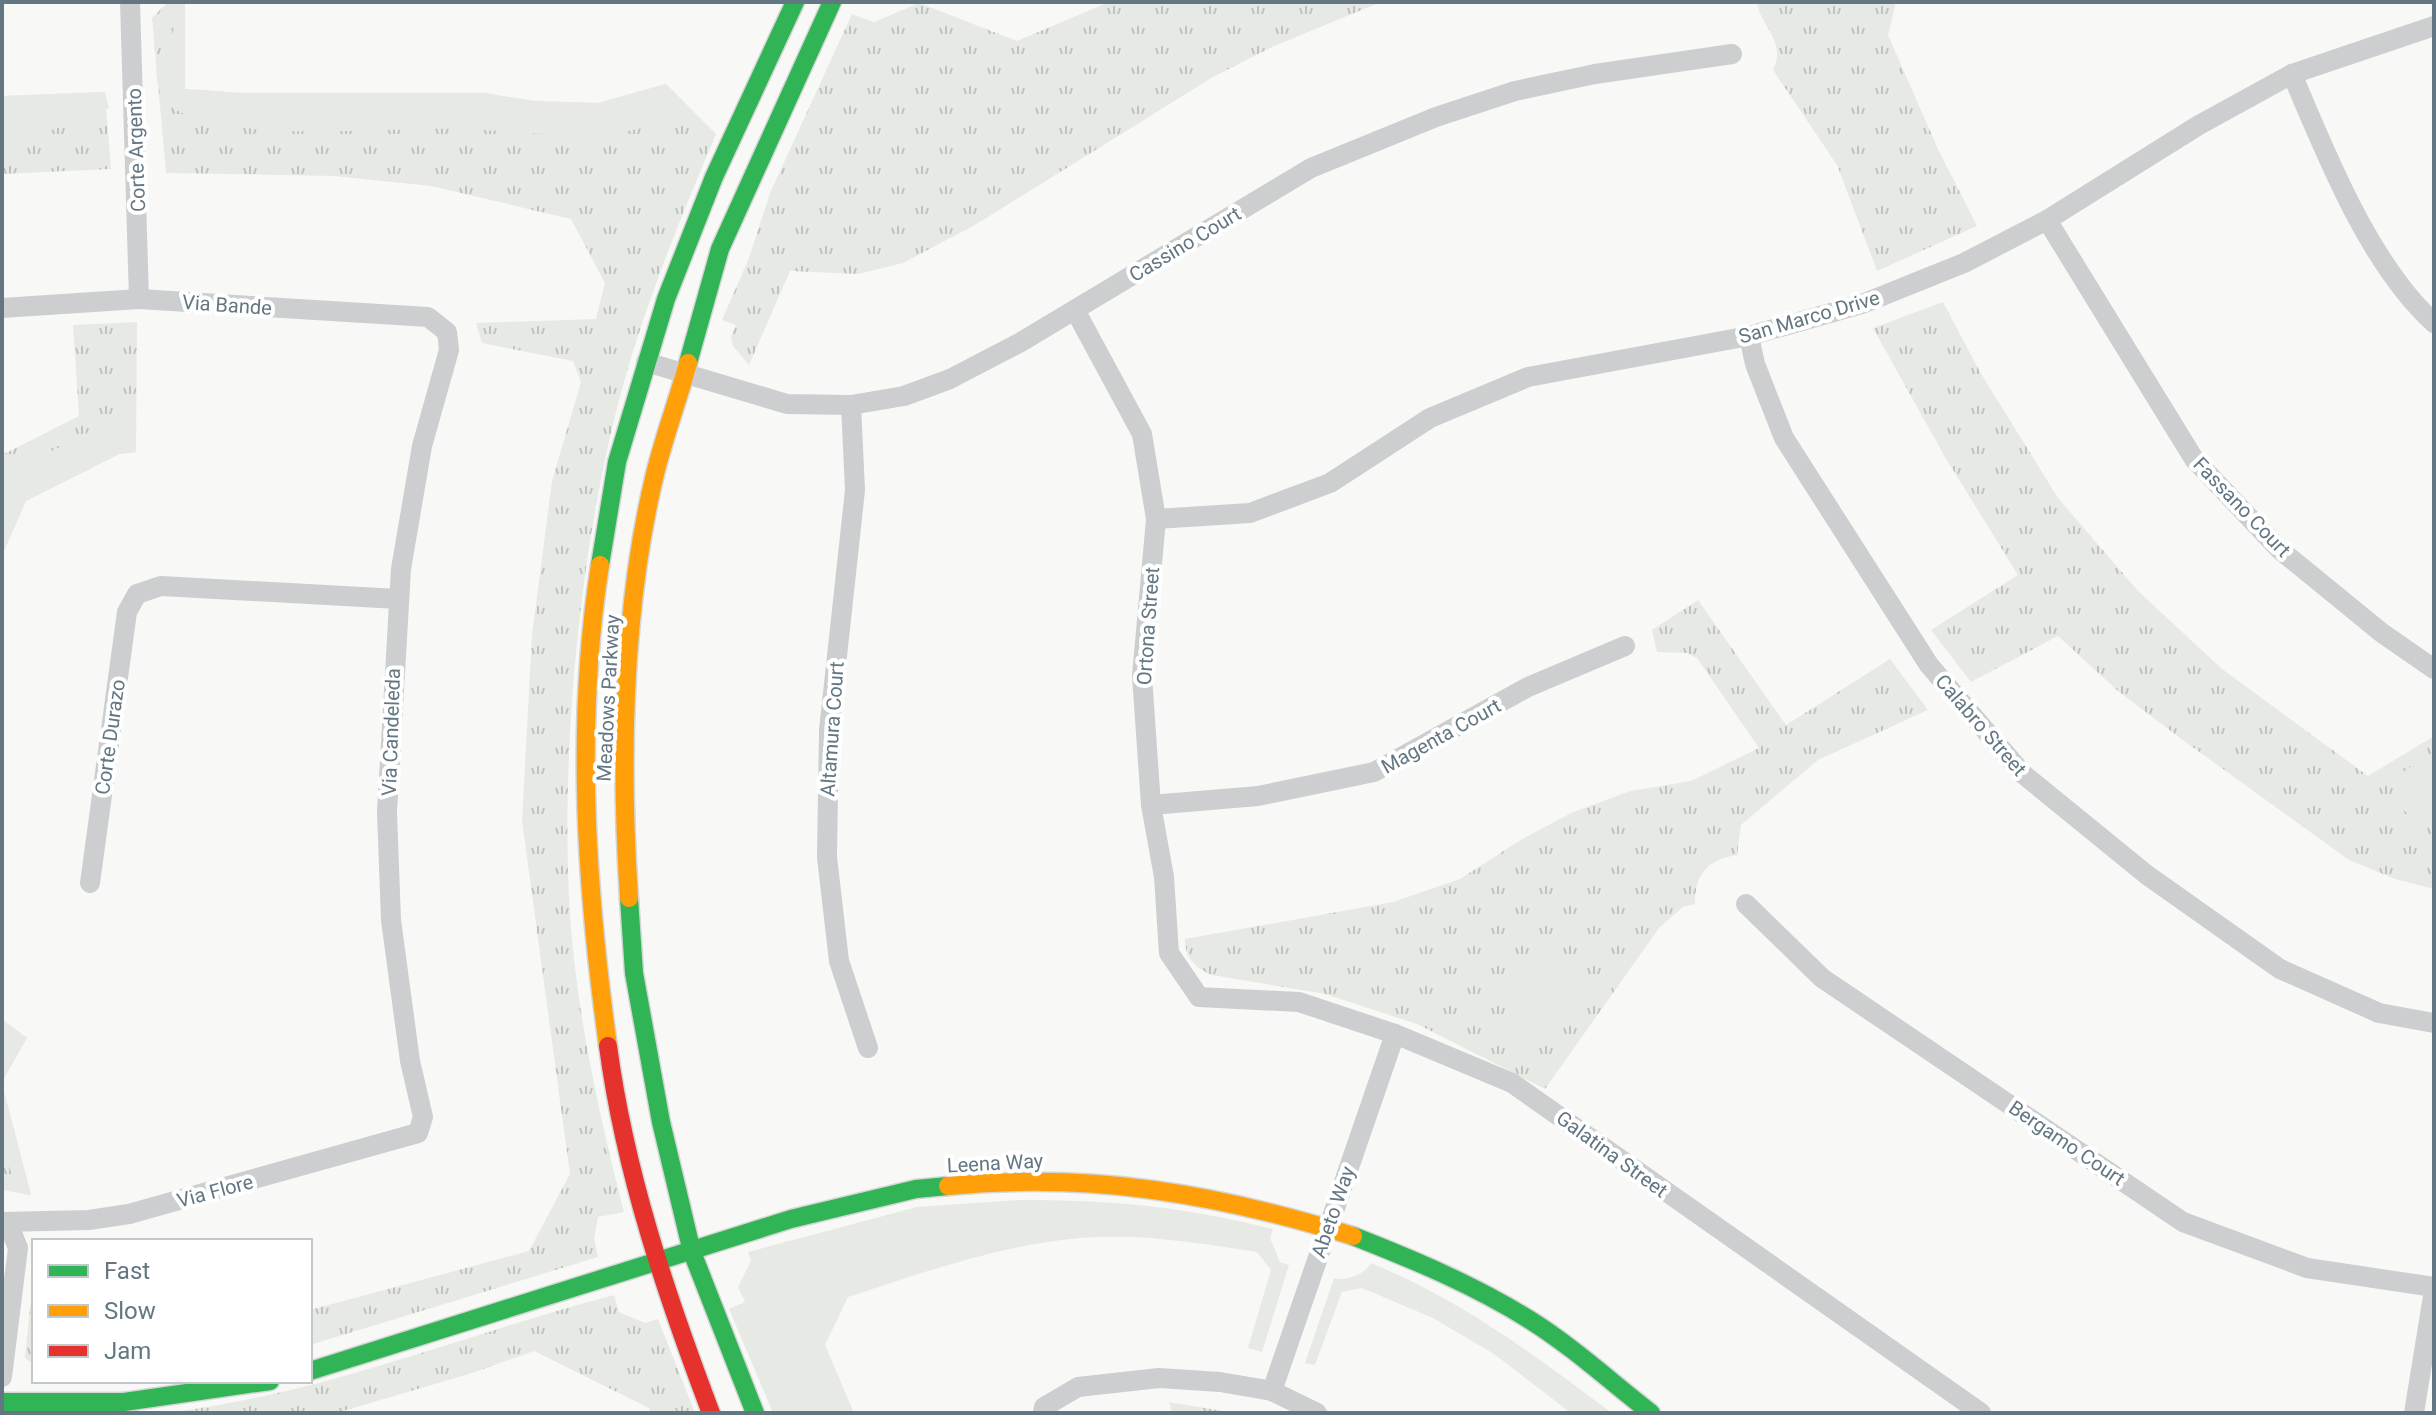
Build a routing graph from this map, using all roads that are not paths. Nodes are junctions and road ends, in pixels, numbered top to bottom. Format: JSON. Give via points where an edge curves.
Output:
{"nodes":[{"id":1,"x":130,"y":2,"type":"edge"},
{"id":2,"x":795,"y":2,"type":"edge"},
{"id":3,"x":832,"y":2,"type":"edge"},
{"id":4,"x":2434,"y":26,"type":"edge"},
{"id":5,"x":1732,"y":54,"type":"dead end"},
{"id":6,"x":2292,"y":74,"type":"junction"},
{"id":7,"x":2047,"y":220,"type":"junction"},
{"id":8,"x":139,"y":299,"type":"junction"},
{"id":9,"x":2,"y":308,"type":"edge"},
{"id":10,"x":1075,"y":310,"type":"junction"},
{"id":11,"x":2434,"y":323,"type":"edge"},
{"id":12,"x":447,"y":332,"type":"joint"},
{"id":13,"x":1749,"y":336,"type":"junction"},
{"id":14,"x":646,"y":362,"type":"junction"},
{"id":15,"x":686,"y":372,"type":"junction"},
{"id":16,"x":851,"y":405,"type":"junction"},
{"id":17,"x":1156,"y":519,"type":"junction"},
{"id":18,"x":398,"y":599,"type":"junction"},
{"id":19,"x":1625,"y":646,"type":"dead end"},
{"id":20,"x":2434,"y":669,"type":"edge"},
{"id":21,"x":1151,"y":805,"type":"junction"},
{"id":22,"x":90,"y":883,"type":"dead end"},
{"id":23,"x":1746,"y":904,"type":"dead end"},
{"id":24,"x":1199,"y":997,"type":"joint"},
{"id":25,"x":2434,"y":1023,"type":"edge"},
{"id":26,"x":1395,"y":1034,"type":"junction"},
{"id":27,"x":868,"y":1048,"type":"dead end"},
{"id":28,"x":418,"y":1133,"type":"joint"},
{"id":29,"x":4,"y":1225,"type":"edge"},
{"id":30,"x":1328,"y":1226,"type":"junction"},
{"id":31,"x":692,"y":1252,"type":"junction"},
{"id":32,"x":654,"y":1261,"type":"junction"},
{"id":33,"x":2434,"y":1288,"type":"edge"},
{"id":34,"x":312,"y":1370,"type":"edge"},
{"id":35,"x":2,"y":1377,"type":"edge"},
{"id":36,"x":256,"y":1383,"type":"edge"},
{"id":37,"x":1272,"y":1391,"type":"junction"},
{"id":38,"x":2,"y":1402,"type":"edge"},
{"id":39,"x":711,"y":1413,"type":"edge"},
{"id":40,"x":755,"y":1413,"type":"edge"},
{"id":41,"x":1043,"y":1413,"type":"edge"},
{"id":42,"x":1317,"y":1413,"type":"edge"},
{"id":43,"x":1651,"y":1413,"type":"edge"},
{"id":44,"x":1981,"y":1413,"type":"edge"},
{"id":45,"x":2414,"y":1413,"type":"edge"}],
"edges":[{"from":1,"to":8,"type":"street","name":"Corte Argento"},
{"from":2,"to":14,"type":"main road","name":"Meadows Parkway","via":[[689,236]]},
{"from":3,"to":15,"type":"main road","name":"Meadows Parkway","via":[[720,249]]},
{"from":4,"to":6,"type":"street","name":"San Marco Drive"},
{"from":5,"to":10,"type":"street","name":"Cassino Court","via":[[1515,91],[1436,117],[1311,168]]},
{"from":6,"to":7,"type":"street","name":"San Marco Drive"},
{"from":6,"to":11,"type":"street","via":[[2328,159],[2373,244]]},
{"from":7,"to":13,"type":"street","name":"San Marco Drive","via":[[1964,263],[1862,304]]},
{"from":7,"to":20,"type":"street","name":"Fassano Court","via":[[2194,459],[2279,549]]},
{"from":8,"to":9,"type":"street","name":"Via Bande"},
{"from":8,"to":12,"type":"street","name":"Via Bande","via":[[428,317]]},
{"from":10,"to":16,"type":"street","name":"Cassino Court","via":[[950,379],[904,396]]},
{"from":10,"to":17,"type":"street","name":"Ortona Street","via":[[1142,434]]},
{"from":12,"to":18,"type":"street","name":"Via Candeleda","via":[[449,350],[422,446]]},
{"from":13,"to":17,"type":"street","name":"San Marco Drive","via":[[1528,377],[1430,418],[1330,483],[1250,513]]},
{"from":13,"to":25,"type":"street","name":"Calabro Street","via":[[1784,438],[1929,665],[2023,774],[2147,875],[2280,969],[2379,1013]]},
{"from":14,"to":15,"type":"street","name":"Cassino Court"},
{"from":14,"to":32,"type":"main road","name":"Meadows Parkway","via":[[617,463],[600,565],[590,664],[585,822],[596,977],[623,1130]]},
{"from":15,"to":16,"type":"street","name":"Cassino Court","via":[[787,404]]},
{"from":15,"to":31,"type":"main road","name":"Meadows Parkway","via":[[655,473],[638,570],[624,822],[634,973]]},
{"from":16,"to":27,"type":"street","name":"Altamura Court","via":[[855,490],[829,730],[827,857],[839,961]]},
{"from":17,"to":21,"type":"street","name":"Ortona Street","via":[[1142,676]]},
{"from":18,"to":22,"type":"street","name":"Corte Durazo","via":[[161,586],[137,594],[127,612]]},
{"from":18,"to":28,"type":"street","name":"Via Candeleda","via":[[387,812],[389,874],[410,1061],[423,1117]]},
{"from":19,"to":21,"type":"street","name":"Magenta Court","via":[[1528,687],[1374,772],[1258,796]]},
{"from":21,"to":24,"type":"street","name":"Ortona Street","via":[[1164,877],[1169,953]]},
{"from":23,"to":33,"type":"street","name":"Bergamo Court","via":[[1822,978],[2183,1222],[2307,1268]]},
{"from":24,"to":26,"type":"street","name":"Galatina Street","via":[[1299,1002]]},
{"from":26,"to":30,"type":"street","name":"Abeto Way"},
{"from":26,"to":44,"type":"street","name":"Galatina Street","via":[[1512,1083]]},
{"from":28,"to":29,"type":"street","name":"Via Flore","via":[[129,1214]]},
{"from":29,"to":35,"type":"street","via":[[18,1248]]},
{"from":30,"to":31,"type":"main road","name":"Leena Way","via":[[1234,1200],[1160,1187],[975,1184],[903,1192],[832,1208]]},
{"from":30,"to":37,"type":"street","name":"Abeto Way"},
{"from":30,"to":43,"type":"main road","name":"Leena Way","via":[[1426,1263],[1517,1312]]},
{"from":31,"to":32,"type":"main road","name":"Leena Way"},
{"from":31,"to":40,"type":"main road","name":"Meadows Parkway"},
{"from":32,"to":34,"type":"main road","name":"Leena Way"},
{"from":32,"to":39,"type":"main road","name":"Meadows Parkway"},
{"from":33,"to":45,"type":"street"},
{"from":36,"to":38,"type":"main road","via":[[124,1402]]},
{"from":37,"to":41,"type":"street","via":[[1159,1378],[1078,1387],[1044,1407]]},
{"from":37,"to":42,"type":"street"}]}
